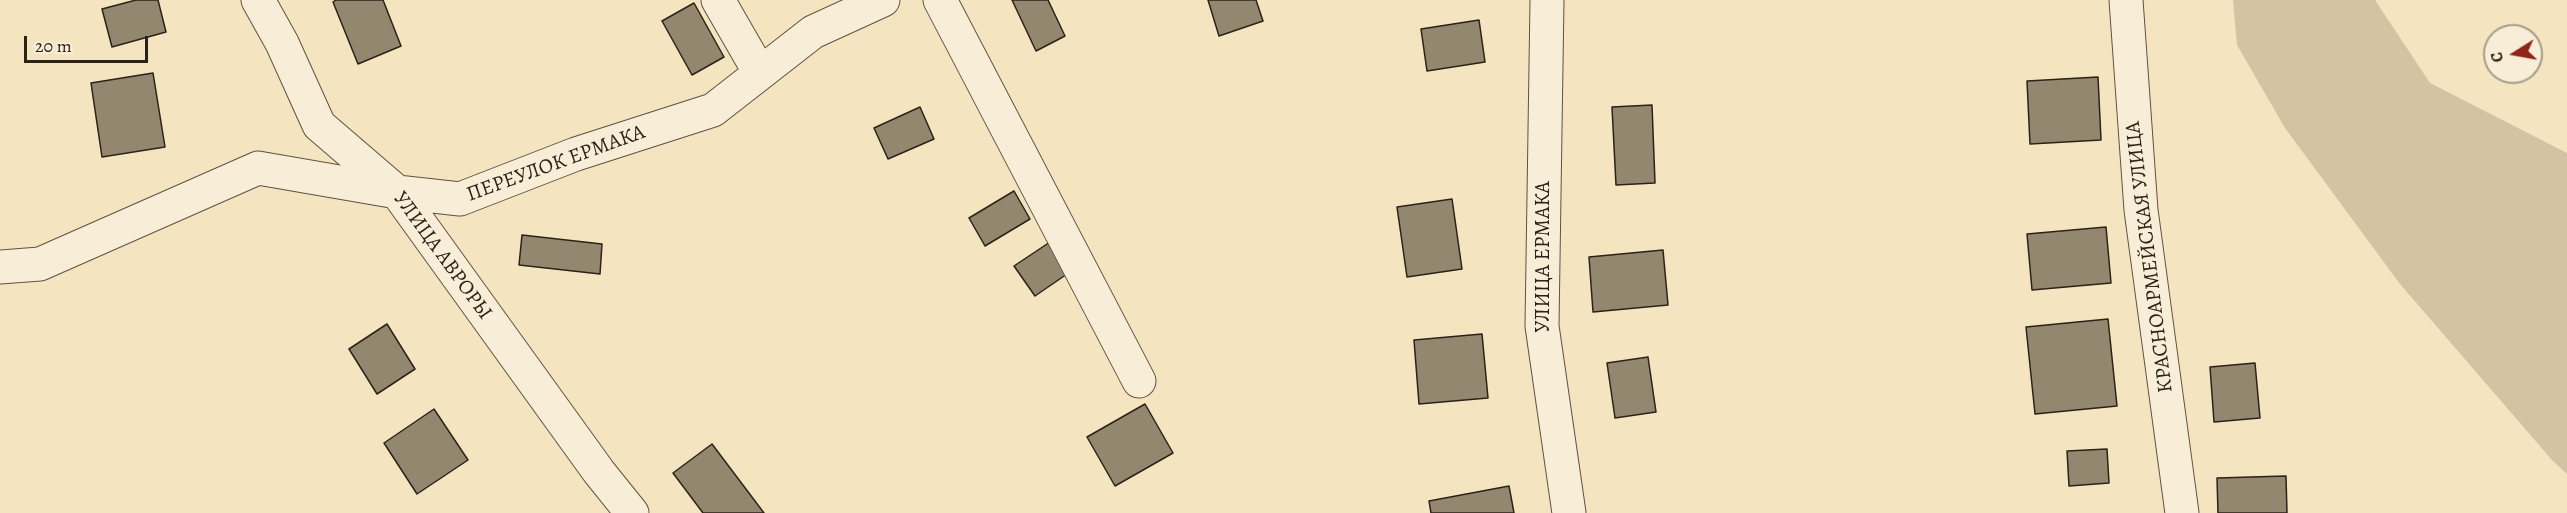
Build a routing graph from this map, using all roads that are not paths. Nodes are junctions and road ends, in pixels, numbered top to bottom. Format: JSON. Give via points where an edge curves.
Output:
{"nodes":[{"id":1,"x":258,"y":0,"type":"edge"},
{"id":2,"x":718,"y":0,"type":"edge"},
{"id":3,"x":883,"y":0,"type":"edge"},
{"id":4,"x":940,"y":0,"type":"edge"},
{"id":5,"x":1547,"y":0,"type":"edge"},
{"id":6,"x":2126,"y":0,"type":"edge"},
{"id":7,"x":760,"y":73,"type":"junction"},
{"id":8,"x":397,"y":192,"type":"junction"},
{"id":9,"x":0,"y":267,"type":"edge"},
{"id":10,"x":1139,"y":381,"type":"dead end"},
{"id":11,"x":632,"y":513,"type":"edge"},
{"id":12,"x":1569,"y":513,"type":"edge"},
{"id":13,"x":2182,"y":513,"type":"edge"}],
"edges":[{"from":1,"to":8,"type":"street","name":"УЛИЦА АВРОРЫ","via":[[319,125]]},
{"from":2,"to":7,"type":"street"},
{"from":3,"to":7,"type":"street","name":"ПЕРЕУЛОК ЕРМАКА","via":[[813,32]]},
{"from":4,"to":10,"type":"street"},
{"from":5,"to":12,"type":"street","name":"УЛИЦА ЕРМАКА","via":[[1542,326]]},
{"from":6,"to":13,"type":"street","name":"КРАСНОАРМЕЙСКАЯ УЛИЦА","via":[[2141,210]]},
{"from":7,"to":8,"type":"street","name":"ПЕРЕУЛОК ЕРМАКА","via":[[712,110],[576,154],[460,199]]},
{"from":8,"to":9,"type":"street","name":"ПЕРЕУЛОК ЕРМАКА","via":[[258,168],[40,264]]},
{"from":8,"to":11,"type":"street","name":"УЛИЦА АВРОРЫ"}]}
